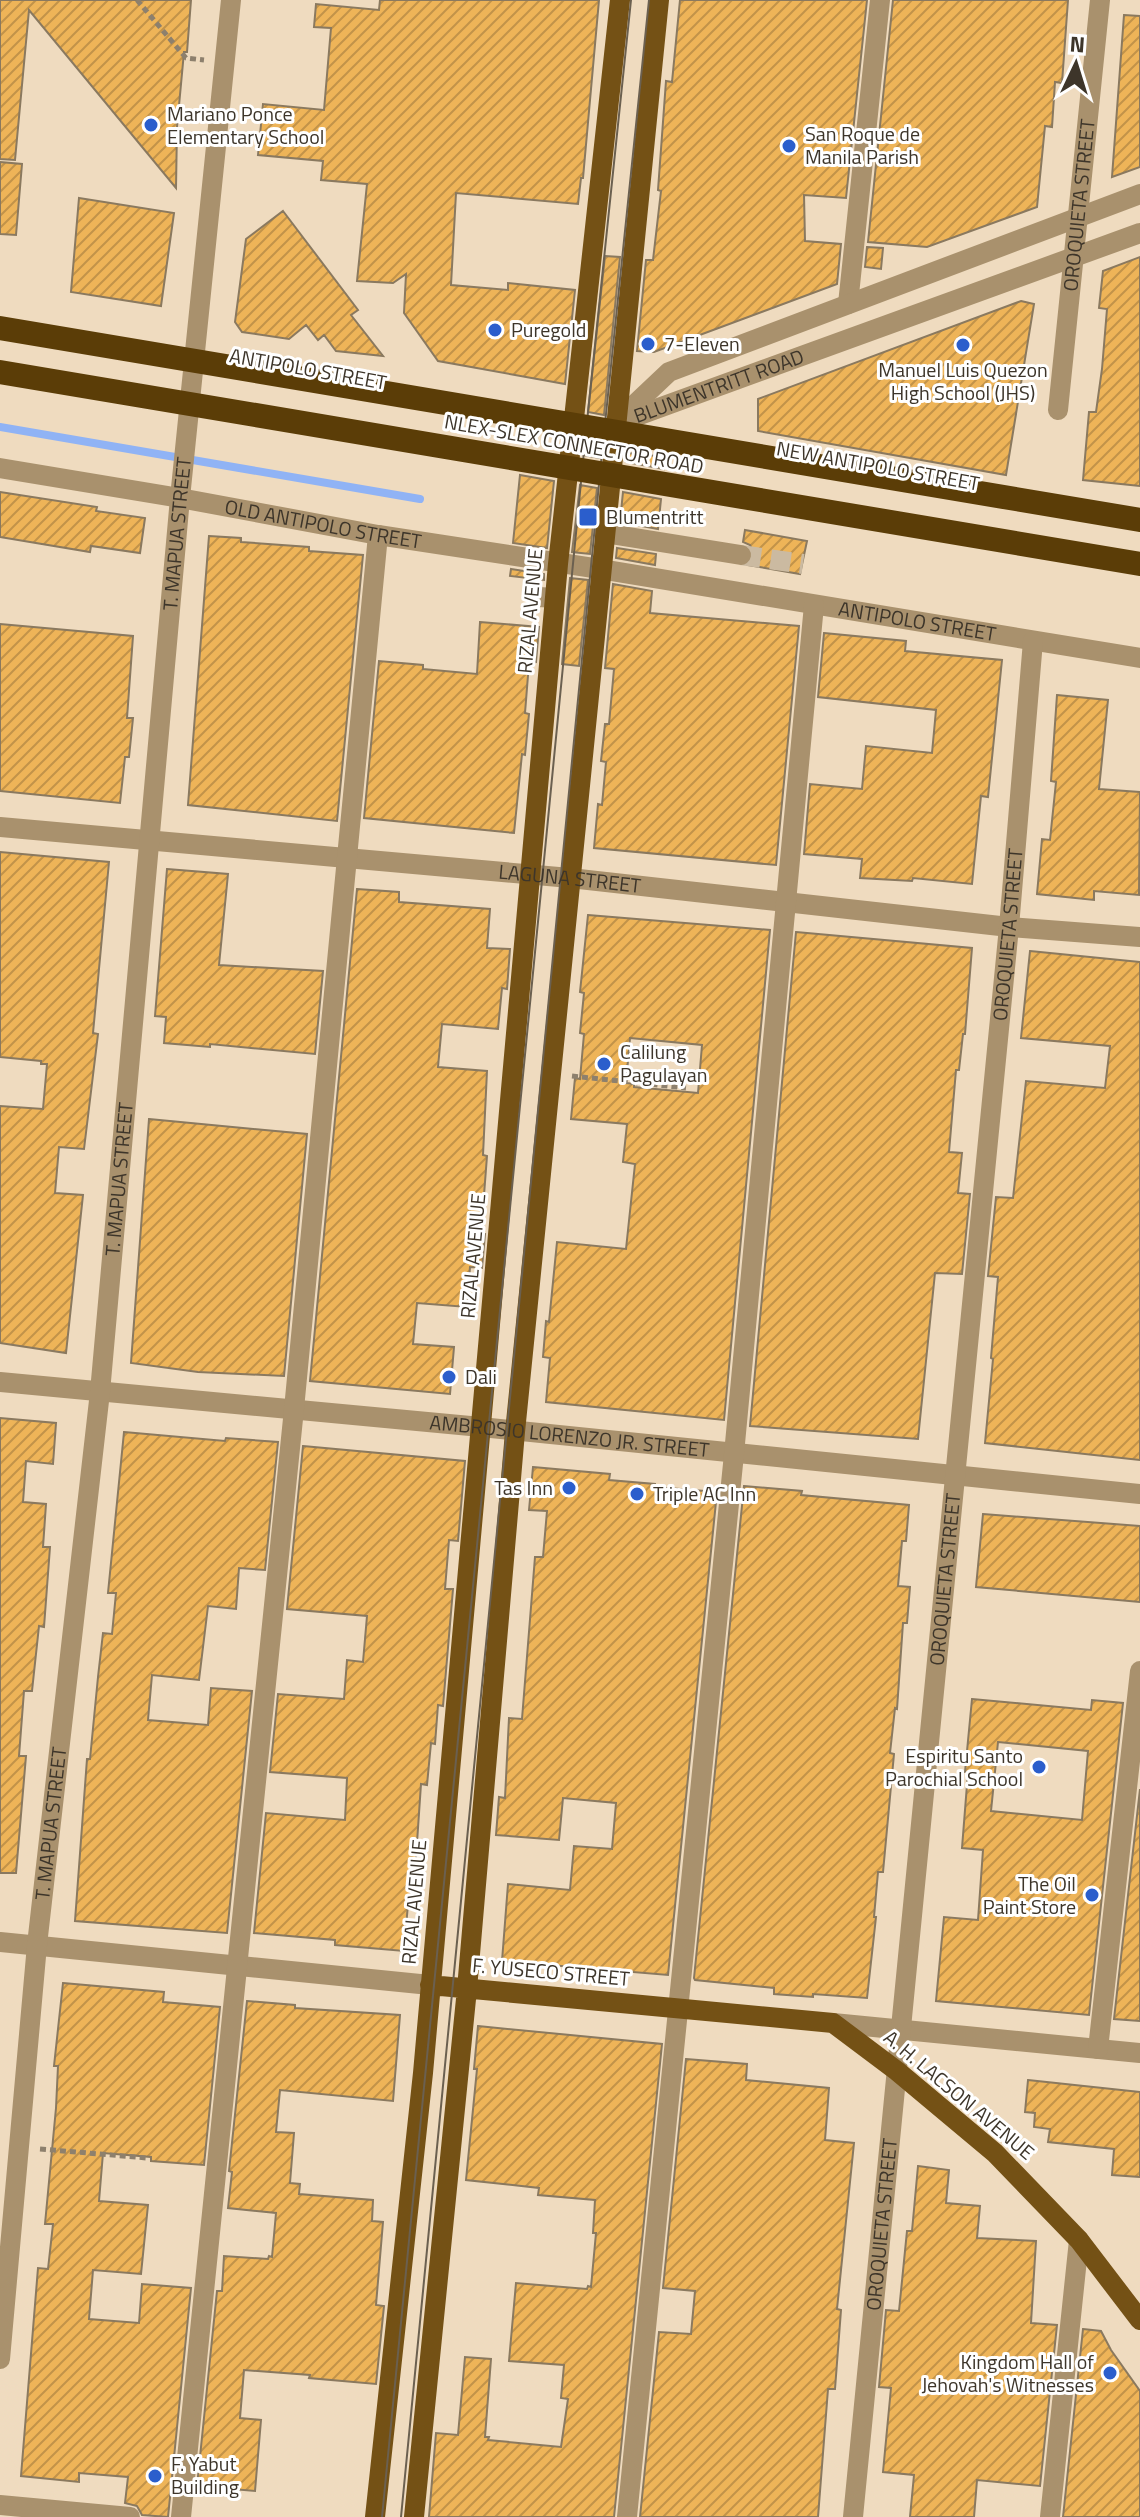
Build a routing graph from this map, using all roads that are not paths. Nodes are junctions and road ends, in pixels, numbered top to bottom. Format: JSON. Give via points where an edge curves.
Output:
{"nodes":[{"id":1,"x":231,"y":0,"type":"edge"},
{"id":2,"x":620,"y":0,"type":"edge"},
{"id":3,"x":659,"y":0,"type":"edge"},
{"id":4,"x":880,"y":0,"type":"edge"},
{"id":5,"x":1100,"y":0,"type":"edge"},
{"id":6,"x":1140,"y":194,"type":"edge"},
{"id":7,"x":1077,"y":217,"type":"junction"},
{"id":8,"x":1140,"y":233,"type":"edge"},
{"id":9,"x":1072,"y":258,"type":"junction"},
{"id":10,"x":848,"y":304,"type":"junction"},
{"id":11,"x":0,"y":316,"type":"edge"},
{"id":12,"x":0,"y":328,"type":"edge"},
{"id":13,"x":196,"y":350,"type":"junction"},
{"id":14,"x":0,"y":372,"type":"edge"},
{"id":15,"x":1058,"y":410,"type":"dead end"},
{"id":16,"x":574,"y":416,"type":"junction"},
{"id":17,"x":615,"y":423,"type":"junction"},
{"id":18,"x":0,"y":468,"type":"edge"},
{"id":19,"x":610,"y":471,"type":"junction"},
{"id":20,"x":751,"y":497,"type":"dead end"},
{"id":21,"x":180,"y":498,"type":"junction"},
{"id":22,"x":1140,"y":510,"type":"edge"},
{"id":23,"x":1140,"y":520,"type":"edge"},
{"id":24,"x":604,"y":533,"type":"junction"},
{"id":25,"x":378,"y":535,"type":"junction"},
{"id":26,"x":741,"y":555,"type":"tunnel mouth"},
{"id":27,"x":558,"y":564,"type":"junction"},
{"id":28,"x":1140,"y":564,"type":"edge"},
{"id":29,"x":600,"y":569,"type":"junction"},
{"id":30,"x":814,"y":605,"type":"junction"},
{"id":31,"x":1033,"y":641,"type":"junction"},
{"id":32,"x":1140,"y":658,"type":"edge"},
{"id":33,"x":0,"y":827,"type":"edge"},
{"id":34,"x":150,"y":840,"type":"junction"},
{"id":35,"x":346,"y":858,"type":"junction"},
{"id":36,"x":531,"y":875,"type":"junction"},
{"id":37,"x":570,"y":878,"type":"junction"},
{"id":38,"x":786,"y":902,"type":"junction"},
{"id":39,"x":1009,"y":927,"type":"junction"},
{"id":40,"x":1140,"y":937,"type":"edge"},
{"id":41,"x":0,"y":1382,"type":"edge"},
{"id":42,"x":100,"y":1392,"type":"junction"},
{"id":43,"x":294,"y":1409,"type":"junction"},
{"id":44,"x":481,"y":1427,"type":"junction"},
{"id":45,"x":515,"y":1432,"type":"junction"},
{"id":46,"x":734,"y":1454,"type":"junction"},
{"id":47,"x":956,"y":1475,"type":"junction"},
{"id":48,"x":1140,"y":1494,"type":"edge"},
{"id":49,"x":1140,"y":1671,"type":"edge"},
{"id":50,"x":0,"y":1942,"type":"edge"},
{"id":51,"x":37,"y":1945,"type":"junction"},
{"id":52,"x":239,"y":1966,"type":"junction"},
{"id":53,"x":430,"y":1985,"type":"junction"},
{"id":54,"x":467,"y":1989,"type":"junction"},
{"id":55,"x":679,"y":2008,"type":"junction"},
{"id":56,"x":833,"y":2023,"type":"junction"},
{"id":57,"x":902,"y":2030,"type":"junction"},
{"id":58,"x":1098,"y":2049,"type":"junction"},
{"id":59,"x":1140,"y":2053,"type":"edge"},
{"id":60,"x":897,"y":2071,"type":"junction"},
{"id":61,"x":1079,"y":2240,"type":"junction"},
{"id":62,"x":1140,"y":2320,"type":"edge"},
{"id":63,"x":0,"y":2359,"type":"edge"},
{"id":64,"x":0,"y":2505,"type":"edge"},
{"id":65,"x":130,"y":2517,"type":"edge"},
{"id":66,"x":181,"y":2517,"type":"edge"},
{"id":67,"x":375,"y":2517,"type":"edge"},
{"id":68,"x":414,"y":2517,"type":"edge"},
{"id":69,"x":627,"y":2517,"type":"edge"},
{"id":70,"x":853,"y":2517,"type":"edge"},
{"id":71,"x":1050,"y":2517,"type":"edge"}],
"edges":[{"from":1,"to":13,"type":"street","name":"T. MAPUA STREET"},
{"from":2,"to":16,"type":"main road","name":"RIZAL AVENUE"},
{"from":3,"to":17,"type":"main road"},
{"from":4,"to":10,"type":"street"},
{"from":5,"to":7,"type":"street","name":"OROQUIETA STREET"},
{"from":6,"to":7,"type":"street","name":"BLUMENTRITT ROAD"},
{"from":7,"to":9,"type":"street","name":"OROQUIETA STREET"},
{"from":7,"to":10,"type":"street","name":"BLUMENTRITT ROAD"},
{"from":8,"to":9,"type":"street","name":"BLUMENTRITT ROAD"},
{"from":9,"to":15,"type":"street","name":"OROQUIETA STREET"},
{"from":9,"to":17,"type":"street","name":"BLUMENTRITT ROAD"},
{"from":10,"to":17,"type":"street","name":"BLUMENTRITT ROAD","via":[[669,372]]},
{"from":11,"to":13,"type":"street","name":"ANTIPOLO STREET"},
{"from":12,"to":23,"type":"highway","name":"NLEX-SLEX CONNECTOR ROAD","bridge":true},
{"from":13,"to":16,"type":"street","name":"ANTIPOLO STREET"},
{"from":13,"to":21,"type":"street","name":"T. MAPUA STREET"},
{"from":14,"to":28,"type":"highway","name":"NLEX-SLEX CONNECTOR ROAD","bridge":true},
{"from":16,"to":17,"type":"street","name":"ANTIPOLO STREET"},
{"from":16,"to":27,"type":"main road","name":"RIZAL AVENUE"},
{"from":17,"to":19,"type":"main road"},
{"from":17,"to":22,"type":"street","name":"NEW ANTIPOLO STREET"},
{"from":18,"to":21,"type":"street","name":"OLD ANTIPOLO STREET"},
{"from":19,"to":20,"type":"street"},
{"from":19,"to":24,"type":"main road"},
{"from":21,"to":25,"type":"street","name":"OLD ANTIPOLO STREET"},
{"from":21,"to":34,"type":"street","name":"T. MAPUA STREET"},
{"from":24,"to":26,"type":"street"},
{"from":24,"to":29,"type":"main road"},
{"from":25,"to":27,"type":"street","name":"OLD ANTIPOLO STREET"},
{"from":25,"to":35,"type":"street"},
{"from":27,"to":29,"type":"street","name":"OLD ANTIPOLO STREET"},
{"from":27,"to":36,"type":"main road","name":"RIZAL AVENUE","via":[[547,598]]},
{"from":29,"to":30,"type":"street","name":"ANTIPOLO STREET"},
{"from":29,"to":37,"type":"main road"},
{"from":30,"to":31,"type":"street","name":"ANTIPOLO STREET"},
{"from":30,"to":38,"type":"street"},
{"from":31,"to":32,"type":"street","name":"ANTIPOLO STREET"},
{"from":31,"to":39,"type":"street","name":"OROQUIETA STREET"},
{"from":33,"to":34,"type":"street","name":"LAGUNA STREET"},
{"from":34,"to":35,"type":"street","name":"LAGUNA STREET"},
{"from":34,"to":42,"type":"street","name":"T. MAPUA STREET"},
{"from":35,"to":36,"type":"street","name":"LAGUNA STREET"},
{"from":35,"to":43,"type":"street"},
{"from":36,"to":37,"type":"street","name":"LAGUNA STREET"},
{"from":36,"to":44,"type":"main road","name":"RIZAL AVENUE"},
{"from":37,"to":38,"type":"street","name":"LAGUNA STREET"},
{"from":37,"to":45,"type":"main road"},
{"from":38,"to":39,"type":"street","name":"LAGUNA STREET"},
{"from":38,"to":46,"type":"street"},
{"from":39,"to":40,"type":"street","name":"LAGUNA STREET"},
{"from":39,"to":47,"type":"street","name":"OROQUIETA STREET"},
{"from":41,"to":42,"type":"street","name":"AMBROSIO LORENZO JR. STREET"},
{"from":42,"to":43,"type":"street","name":"AMBROSIO LORENZO JR. STREET"},
{"from":42,"to":51,"type":"street","name":"T. MAPUA STREET"},
{"from":43,"to":44,"type":"street","name":"AMBROSIO LORENZO JR. STREET"},
{"from":43,"to":52,"type":"street"},
{"from":44,"to":45,"type":"street","name":"AMBROSIO LORENZO JR. STREET"},
{"from":44,"to":53,"type":"main road","name":"RIZAL AVENUE"},
{"from":45,"to":46,"type":"street","name":"AMBROSIO LORENZO JR. STREET"},
{"from":45,"to":54,"type":"main road"},
{"from":46,"to":47,"type":"street","name":"AMBROSIO LORENZO JR. STREET"},
{"from":46,"to":55,"type":"street"},
{"from":47,"to":48,"type":"street","name":"AMBROSIO LORENZO JR. STREET"},
{"from":47,"to":57,"type":"street","name":"OROQUIETA STREET"},
{"from":49,"to":58,"type":"street"},
{"from":50,"to":51,"type":"street","name":"F. YUSECO STREET"},
{"from":51,"to":52,"type":"street","name":"F. YUSECO STREET"},
{"from":51,"to":63,"type":"street","name":"T. MAPUA STREET"},
{"from":52,"to":53,"type":"street","name":"F. YUSECO STREET"},
{"from":52,"to":66,"type":"street"},
{"from":53,"to":54,"type":"main road","name":"F. YUSECO STREET"},
{"from":53,"to":67,"type":"main road","name":"RIZAL AVENUE"},
{"from":54,"to":55,"type":"main road","name":"F. YUSECO STREET"},
{"from":54,"to":68,"type":"main road"},
{"from":55,"to":56,"type":"main road","name":"F. YUSECO STREET"},
{"from":55,"to":69,"type":"street"},
{"from":56,"to":57,"type":"street","name":"F. YUSECO STREET"},
{"from":56,"to":60,"type":"main road","name":"A. H. LACSON AVENUE"},
{"from":57,"to":58,"type":"street","name":"F. YUSECO STREET"},
{"from":57,"to":60,"type":"street","name":"OROQUIETA STREET"},
{"from":58,"to":59,"type":"street","name":"F. YUSECO STREET"},
{"from":60,"to":61,"type":"main road","name":"A. H. LACSON AVENUE","via":[[995,2153]]},
{"from":60,"to":70,"type":"street","name":"OROQUIETA STREET"},
{"from":61,"to":62,"type":"main road","name":"A. H. LACSON AVENUE"},
{"from":61,"to":71,"type":"street"},
{"from":64,"to":65,"type":"street"}]}
